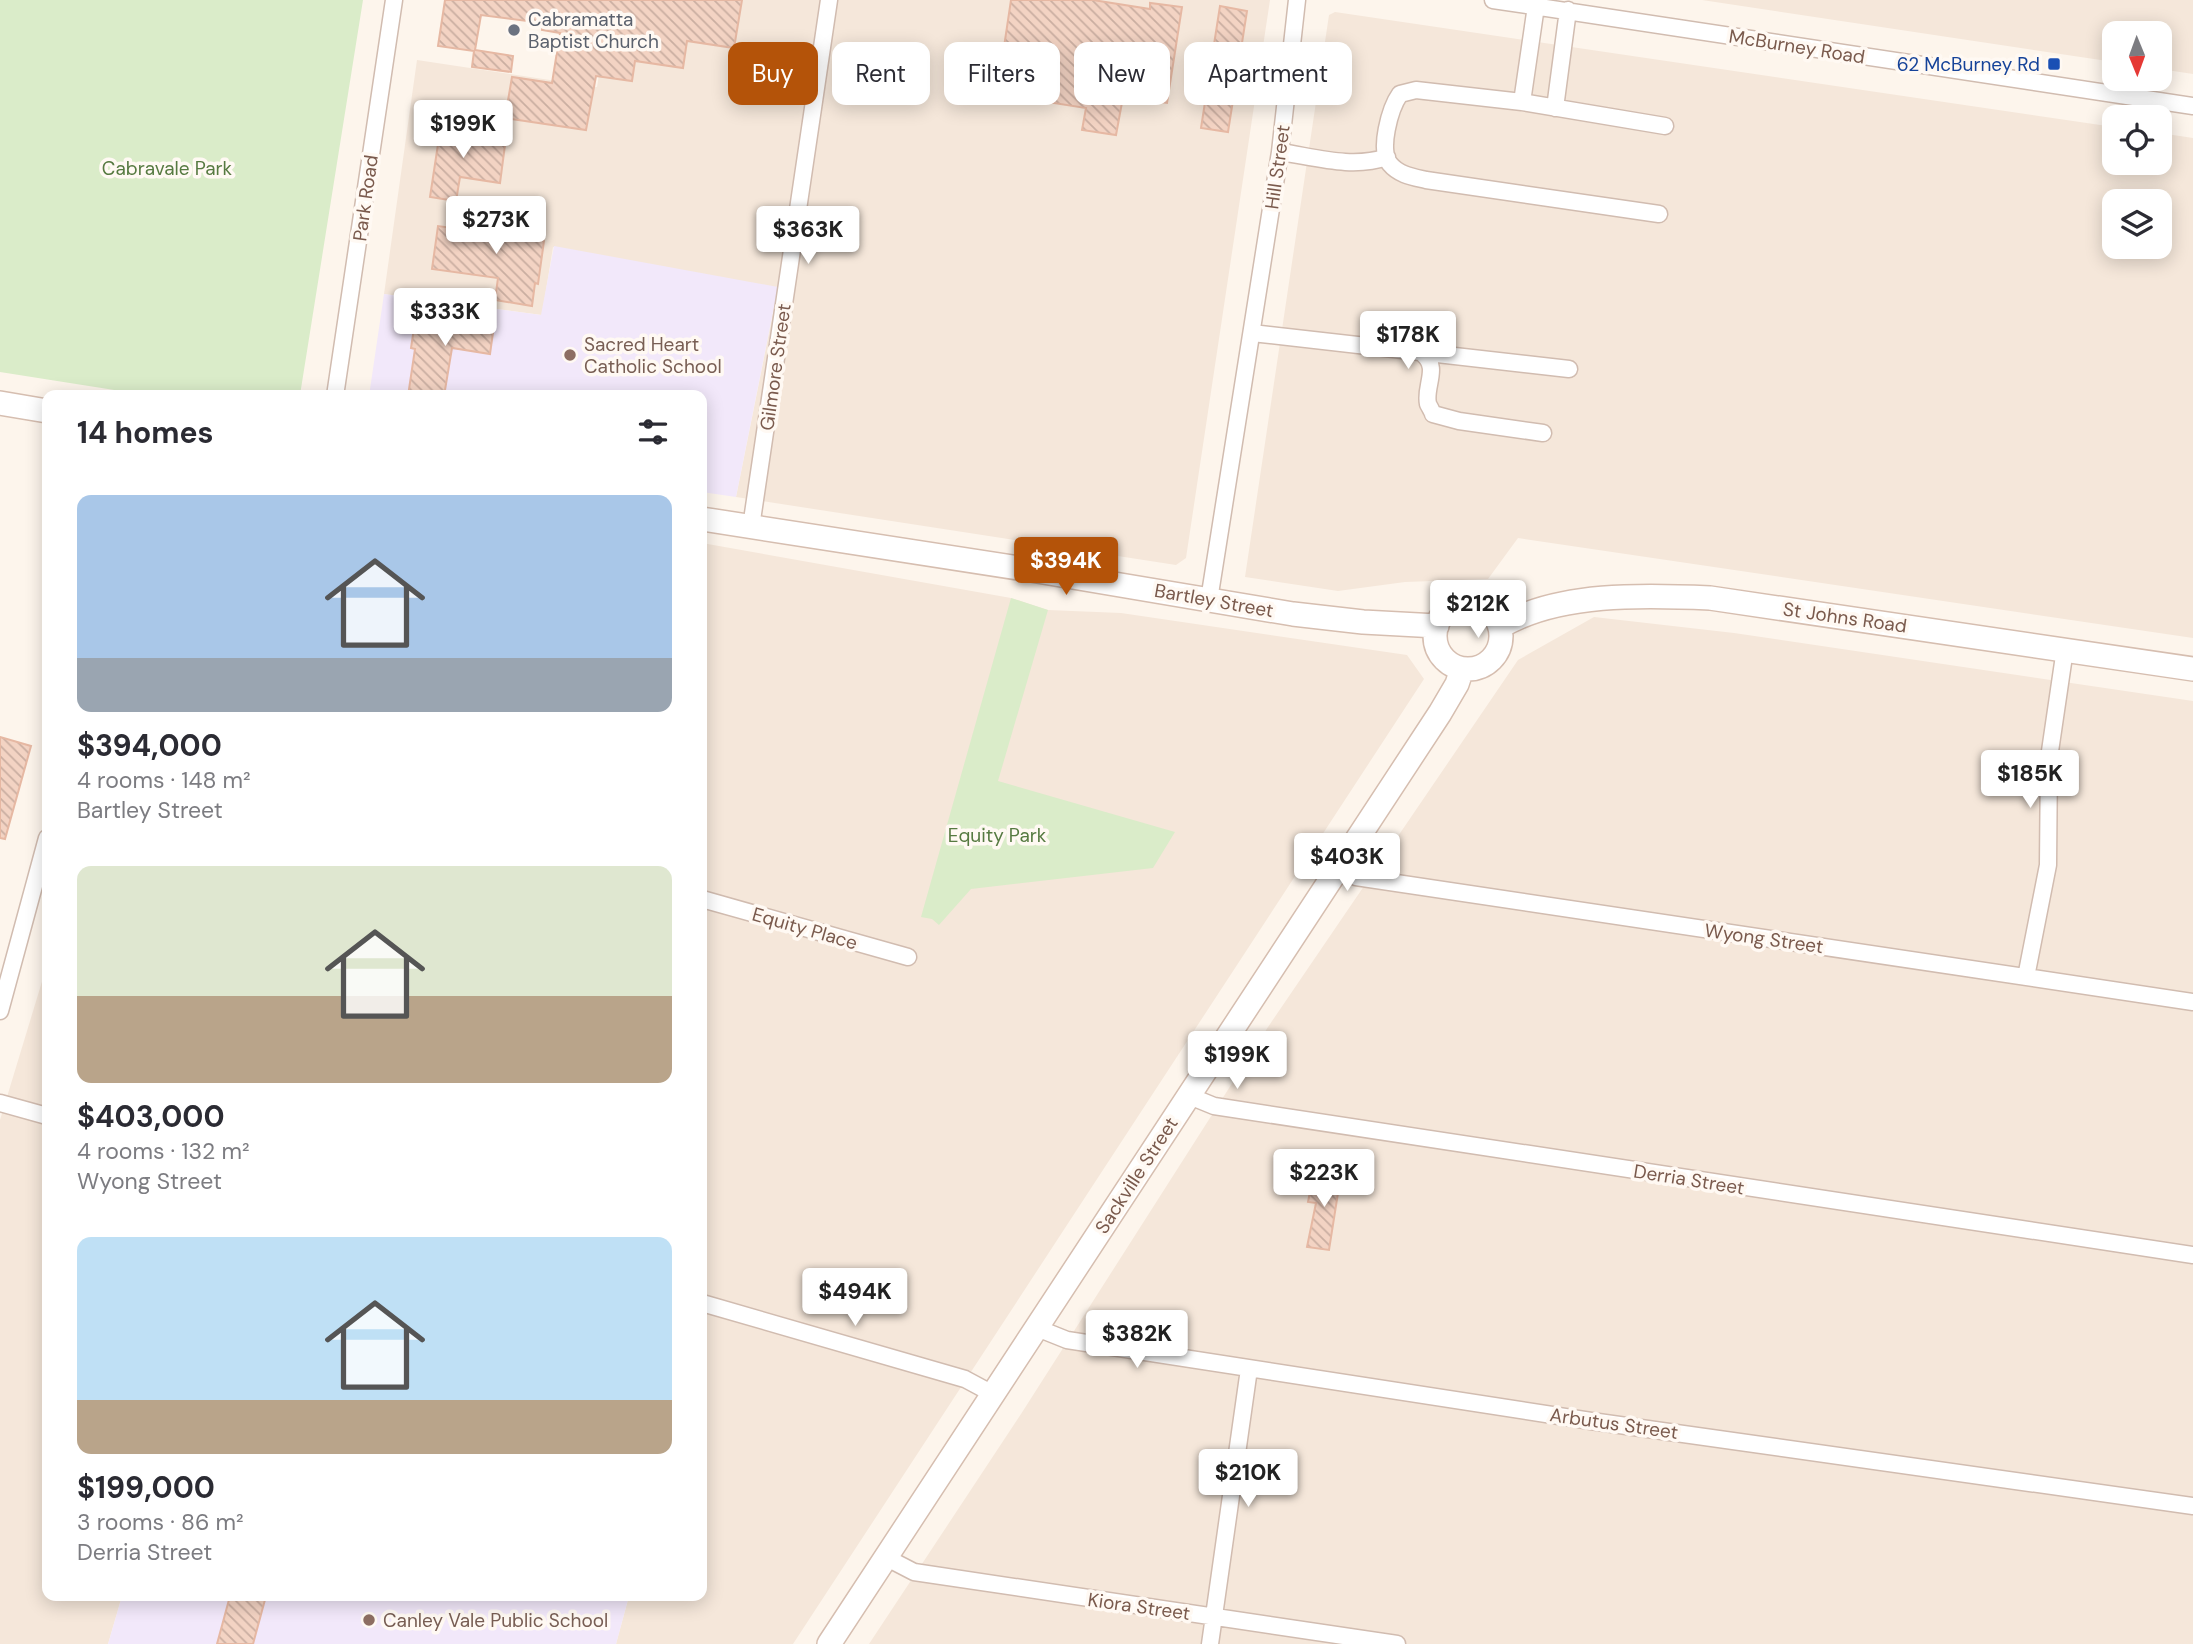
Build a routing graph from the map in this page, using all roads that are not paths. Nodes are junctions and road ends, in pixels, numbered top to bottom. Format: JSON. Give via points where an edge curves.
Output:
{"nodes":[{"id":1,"x":394,"y":0,"type":"edge"},
{"id":2,"x":829,"y":0,"type":"edge"},
{"id":3,"x":1297,"y":0,"type":"edge"},
{"id":4,"x":1493,"y":0,"type":"edge"},
{"id":5,"x":1536,"y":6,"type":"junction"},
{"id":6,"x":1568,"y":10,"type":"junction"},
{"id":7,"x":1522,"y":103,"type":"junction"},
{"id":8,"x":2193,"y":106,"type":"edge"},
{"id":9,"x":1555,"y":108,"type":"junction"},
{"id":10,"x":1665,"y":126,"type":"dead end"},
{"id":11,"x":1280,"y":152,"type":"junction"},
{"id":12,"x":1387,"y":157,"type":"junction"},
{"id":13,"x":1660,"y":214,"type":"dead end"},
{"id":14,"x":1251,"y":333,"type":"junction"},
{"id":15,"x":1423,"y":354,"type":"junction"},
{"id":16,"x":1569,"y":369,"type":"dead end"},
{"id":17,"x":336,"y":390,"type":"edge"},
{"id":18,"x":0,"y":403,"type":"edge"},
{"id":19,"x":42,"y":410,"type":"edge"},
{"id":20,"x":1543,"y":433,"type":"dead end"},
{"id":21,"x":707,"y":520,"type":"edge"},
{"id":22,"x":751,"y":527,"type":"junction"},
{"id":23,"x":1209,"y":600,"type":"junction"},
{"id":24,"x":1437,"y":626,"type":"junction"},
{"id":25,"x":1500,"y":627,"type":"junction"},
{"id":26,"x":2065,"y":649,"type":"junction"},
{"id":27,"x":1462,"y":668,"type":"junction"},
{"id":28,"x":2193,"y":668,"type":"edge"},
{"id":29,"x":42,"y":856,"type":"edge"},
{"id":30,"x":1339,"y":866,"type":"junction"},
{"id":31,"x":707,"y":900,"type":"edge"},
{"id":32,"x":908,"y":957,"type":"dead end"},
{"id":33,"x":2026,"y":977,"type":"junction"},
{"id":34,"x":2193,"y":1002,"type":"edge"},
{"id":35,"x":0,"y":1010,"type":"edge"},
{"id":36,"x":1187,"y":1096,"type":"junction"},
{"id":37,"x":0,"y":1104,"type":"edge"},
{"id":38,"x":42,"y":1115,"type":"edge"},
{"id":39,"x":2193,"y":1255,"type":"edge"},
{"id":40,"x":707,"y":1304,"type":"edge"},
{"id":41,"x":1037,"y":1328,"type":"junction"},
{"id":42,"x":1249,"y":1369,"type":"junction"},
{"id":43,"x":993,"y":1394,"type":"junction"},
{"id":44,"x":2193,"y":1506,"type":"edge"},
{"id":45,"x":885,"y":1557,"type":"junction"},
{"id":46,"x":1214,"y":1617,"type":"junction"},
{"id":47,"x":829,"y":1644,"type":"edge"},
{"id":48,"x":1210,"y":1644,"type":"edge"},
{"id":49,"x":1396,"y":1644,"type":"edge"}],
"edges":[{"from":1,"to":17,"type":"street","name":"Park Road"},
{"from":2,"to":22,"type":"street","name":"Gilmore Street"},
{"from":3,"to":11,"type":"street","name":"Hill Street"},
{"from":4,"to":5,"type":"street","name":"McBurney Road"},
{"from":5,"to":6,"type":"street","name":"McBurney Road"},
{"from":5,"to":7,"type":"street"},
{"from":6,"to":8,"type":"street","name":"McBurney Road"},
{"from":6,"to":9,"type":"street"},
{"from":7,"to":9,"type":"street"},
{"from":7,"to":12,"type":"street","via":[[1416,90],[1399,94],[1387,130]]},
{"from":9,"to":10,"type":"street"},
{"from":11,"to":12,"type":"street","via":[[1351,163]]},
{"from":11,"to":14,"type":"street","name":"Hill Street"},
{"from":12,"to":13,"type":"street","via":[[1400,173],[1426,180]]},
{"from":14,"to":15,"type":"street"},
{"from":14,"to":23,"type":"street","name":"Hill Street"},
{"from":15,"to":16,"type":"street"},
{"from":15,"to":20,"type":"street","via":[[1431,369],[1427,404],[1433,414]]},
{"from":18,"to":19,"type":"main road"},
{"from":21,"to":22,"type":"main road","name":"Bartley Street"},
{"from":22,"to":23,"type":"main road","name":"Bartley Street"},
{"from":23,"to":24,"type":"main road","name":"Bartley Street","via":[[1363,622]]},
{"from":24,"to":25,"type":"main road","via":[[1449,610],[1469,604],[1488,610]]},
{"from":24,"to":27,"type":"main road","via":[[1437,648],[1443,658]]},
{"from":25,"to":26,"type":"main road","name":"St Johns Road","via":[[1558,604],[1654,595],[1710,598]]},
{"from":25,"to":27,"type":"main road","via":[[1499,649],[1493,659],[1473,669]]},
{"from":26,"to":28,"type":"main road","name":"St Johns Road"},
{"from":26,"to":33,"type":"street","via":[[2049,758],[2048,865]]},
{"from":27,"to":30,"type":"main road","name":"Sackville Street","via":[[1440,713]]},
{"from":29,"to":35,"type":"street"},
{"from":30,"to":33,"type":"street","name":"Wyong Street","via":[[1356,877]]},
{"from":30,"to":36,"type":"main road","name":"Sackville Street"},
{"from":31,"to":32,"type":"street","name":"Equity Place"},
{"from":33,"to":34,"type":"street","name":"Wyong Street"},
{"from":36,"to":39,"type":"street","name":"Derria Street","via":[[1214,1106]]},
{"from":36,"to":41,"type":"main road","name":"Sackville Street"},
{"from":37,"to":38,"type":"street"},
{"from":40,"to":43,"type":"street","via":[[965,1379]]},
{"from":41,"to":42,"type":"street","name":"Arbutus Street","via":[[1067,1340]]},
{"from":41,"to":43,"type":"main road","name":"Sackville Street"},
{"from":42,"to":44,"type":"street","name":"Arbutus Street"},
{"from":42,"to":46,"type":"street"},
{"from":43,"to":45,"type":"main road","name":"Sackville Street"},
{"from":45,"to":46,"type":"street","name":"Kiora Street","via":[[914,1572]]},
{"from":45,"to":47,"type":"main road","name":"Sackville Street"},
{"from":46,"to":48,"type":"street"},
{"from":46,"to":49,"type":"street","name":"Kiora Street"}]}
